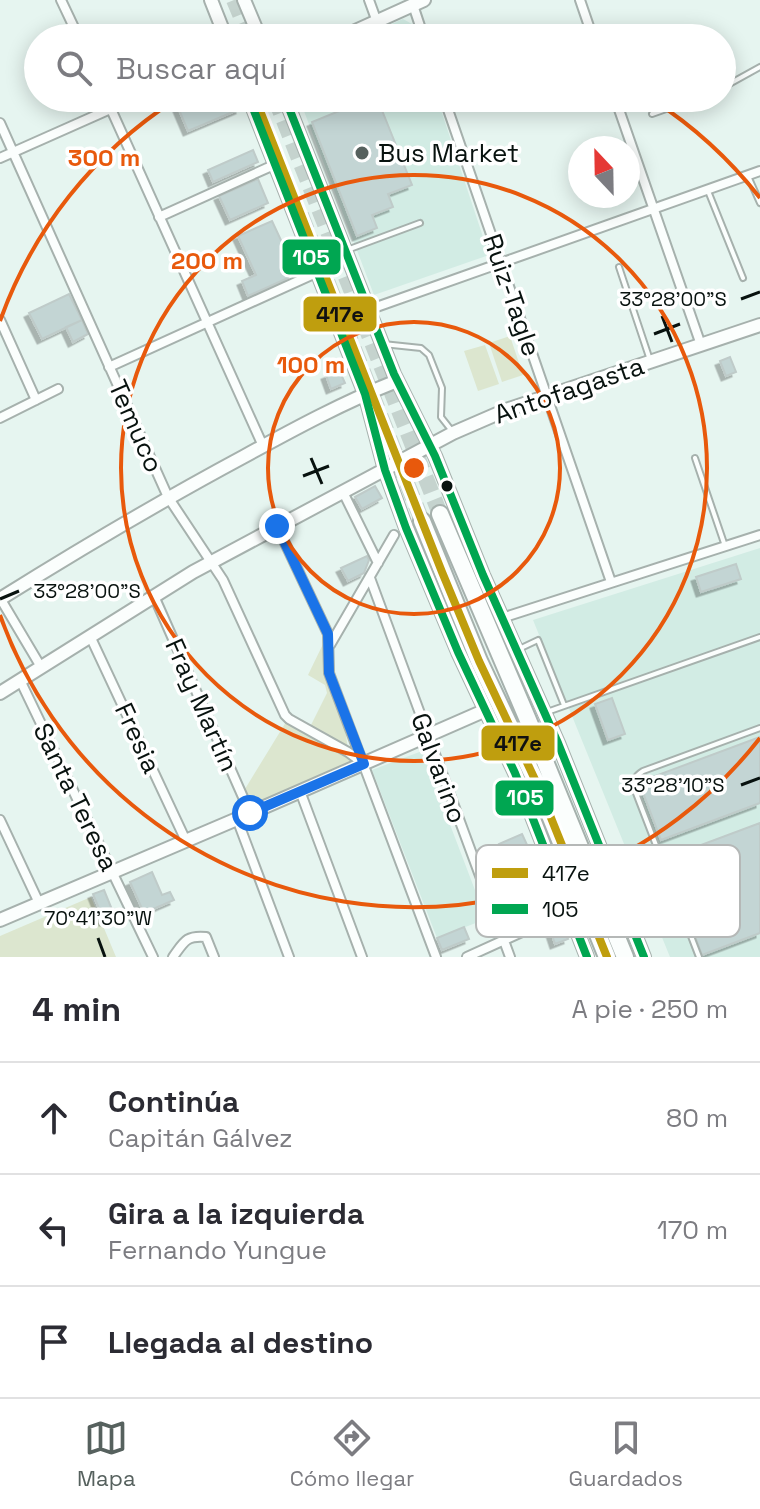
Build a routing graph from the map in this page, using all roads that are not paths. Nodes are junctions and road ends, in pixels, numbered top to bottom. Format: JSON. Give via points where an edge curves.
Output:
{"nodes":[{"id":1,"x":211,"y":0,"type":"edge"},
{"id":2,"x":244,"y":0,"type":"edge"},
{"id":3,"x":369,"y":0,"type":"edge"},
{"id":4,"x":580,"y":0,"type":"edge"},
{"id":5,"x":65,"y":1,"type":"edge"},
{"id":6,"x":418,"y":3,"type":"edge"},
{"id":7,"x":377,"y":22,"type":"junction"},
{"id":8,"x":74,"y":24,"type":"edge"},
{"id":9,"x":220,"y":24,"type":"edge"},
{"id":10,"x":254,"y":24,"type":"edge"},
{"id":11,"x":372,"y":24,"type":"edge"},
{"id":12,"x":422,"y":24,"type":"edge"},
{"id":13,"x":588,"y":24,"type":"edge"},
{"id":14,"x":760,"y":67,"type":"edge"},
{"id":15,"x":736,"y":80,"type":"edge"},
{"id":16,"x":103,"y":112,"type":"edge"},
{"id":17,"x":111,"y":112,"type":"edge"},
{"id":18,"x":255,"y":112,"type":"edge"},
{"id":19,"x":290,"y":112,"type":"edge"},
{"id":20,"x":449,"y":112,"type":"edge"},
{"id":21,"x":620,"y":112,"type":"edge"},
{"id":22,"x":658,"y":112,"type":"edge"},
{"id":23,"x":652,"y":114,"type":"dead end"},
{"id":24,"x":0,"y":123,"type":"edge"},
{"id":25,"x":13,"y":151,"type":"junction"},
{"id":26,"x":0,"y":158,"type":"edge"},
{"id":27,"x":276,"y":164,"type":"junction"},
{"id":28,"x":760,"y":171,"type":"edge"},
{"id":29,"x":748,"y":175,"type":"junction"},
{"id":30,"x":707,"y":189,"type":"junction"},
{"id":31,"x":760,"y":203,"type":"edge"},
{"id":32,"x":653,"y":208,"type":"junction"},
{"id":33,"x":159,"y":217,"type":"junction"},
{"id":34,"x":420,"y":223,"type":"dead end"},
{"id":35,"x":345,"y":251,"type":"junction"},
{"id":36,"x":501,"y":263,"type":"junction"},
{"id":37,"x":619,"y":267,"type":"dead end"},
{"id":38,"x":318,"y":272,"type":"junction"},
{"id":39,"x":743,"y":278,"type":"dead end"},
{"id":40,"x":368,"y":310,"type":"junction"},
{"id":41,"x":0,"y":320,"type":"edge"},
{"id":42,"x":207,"y":323,"type":"junction"},
{"id":43,"x":760,"y":325,"type":"edge"},
{"id":44,"x":382,"y":344,"type":"junction"},
{"id":45,"x":701,"y":345,"type":"junction"},
{"id":46,"x":651,"y":362,"type":"junction"},
{"id":47,"x":109,"y":367,"type":"junction"},
{"id":48,"x":397,"y":381,"type":"junction"},
{"id":49,"x":58,"y":389,"type":"dead end"},
{"id":50,"x":365,"y":394,"type":"junction"},
{"id":51,"x":547,"y":397,"type":"junction"},
{"id":52,"x":36,"y":400,"type":"junction"},
{"id":53,"x":0,"y":418,"type":"edge"},
{"id":54,"x":422,"y":430,"type":"junction"},
{"id":55,"x":453,"y":433,"type":"junction"},
{"id":56,"x":263,"y":446,"type":"junction"},
{"id":57,"x":431,"y":446,"type":"junction"},
{"id":58,"x":695,"y":458,"type":"dead end"},
{"id":59,"x":385,"y":470,"type":"junction"},
{"id":60,"x":343,"y":492,"type":"junction"},
{"id":61,"x":168,"y":497,"type":"junction"},
{"id":62,"x":440,"y":514,"type":"tunnel mouth"},
{"id":63,"x":422,"y":521,"type":"tunnel mouth"},
{"id":64,"x":277,"y":526,"type":"junction"},
{"id":65,"x":394,"y":535,"type":"dead end"},
{"id":66,"x":760,"y":535,"type":"edge"},
{"id":67,"x":725,"y":546,"type":"junction"},
{"id":68,"x":211,"y":562,"type":"junction"},
{"id":69,"x":378,"y":563,"type":"junction"},
{"id":70,"x":370,"y":578,"type":"junction"},
{"id":71,"x":611,"y":582,"type":"junction"},
{"id":72,"x":154,"y":596,"type":"junction"},
{"id":73,"x":0,"y":598,"type":"edge"},
{"id":74,"x":502,"y":618,"type":"junction"},
{"id":75,"x":90,"y":636,"type":"junction"},
{"id":76,"x":760,"y":637,"type":"edge"},
{"id":77,"x":329,"y":648,"type":"junction"},
{"id":78,"x":516,"y":650,"type":"junction"},
{"id":79,"x":41,"y":667,"type":"junction"},
{"id":80,"x":20,"y":680,"type":"junction"},
{"id":81,"x":0,"y":693,"type":"edge"},
{"id":82,"x":564,"y":705,"type":"junction"},
{"id":83,"x":486,"y":710,"type":"junction"},
{"id":84,"x":545,"y":713,"type":"junction"},
{"id":85,"x":760,"y":728,"type":"edge"},
{"id":86,"x":427,"y":736,"type":"junction"},
{"id":87,"x":364,"y":764,"type":"junction"},
{"id":88,"x":300,"y":791,"type":"junction"},
{"id":89,"x":250,"y":813,"type":"junction"},
{"id":90,"x":237,"y":819,"type":"junction"},
{"id":91,"x":0,"y":820,"type":"edge"},
{"id":92,"x":186,"y":841,"type":"junction"},
{"id":93,"x":544,"y":845,"type":"edge"},
{"id":94,"x":562,"y":845,"type":"edge"},
{"id":95,"x":579,"y":845,"type":"edge"},
{"id":96,"x":599,"y":845,"type":"edge"},
{"id":97,"x":656,"y":845,"type":"edge"},
{"id":98,"x":476,"y":868,"type":"edge"},
{"id":99,"x":113,"y":872,"type":"junction"},
{"id":100,"x":39,"y":903,"type":"junction"},
{"id":101,"x":0,"y":920,"type":"edge"},
{"id":102,"x":502,"y":937,"type":"edge"},
{"id":103,"x":510,"y":937,"type":"edge"},
{"id":104,"x":580,"y":937,"type":"edge"},
{"id":105,"x":599,"y":937,"type":"edge"},
{"id":106,"x":617,"y":937,"type":"edge"},
{"id":107,"x":636,"y":937,"type":"edge"},
{"id":108,"x":691,"y":937,"type":"edge"},
{"id":109,"x":503,"y":940,"type":"junction"},
{"id":110,"x":153,"y":957,"type":"edge"},
{"id":111,"x":173,"y":957,"type":"edge"},
{"id":112,"x":214,"y":957,"type":"edge"},
{"id":113,"x":289,"y":957,"type":"edge"},
{"id":114,"x":362,"y":957,"type":"edge"},
{"id":115,"x":436,"y":957,"type":"edge"},
{"id":116,"x":467,"y":957,"type":"edge"},
{"id":117,"x":510,"y":957,"type":"edge"},
{"id":118,"x":587,"y":957,"type":"edge"},
{"id":119,"x":607,"y":957,"type":"edge"},
{"id":120,"x":625,"y":957,"type":"edge"},
{"id":121,"x":644,"y":957,"type":"edge"},
{"id":122,"x":699,"y":957,"type":"edge"}],
"edges":[{"from":1,"to":9,"type":"main road"},
{"from":2,"to":10,"type":"main road"},
{"from":3,"to":7,"type":"street"},
{"from":4,"to":13,"type":"street"},
{"from":5,"to":8,"type":"street"},
{"from":6,"to":7,"type":"main road"},
{"from":6,"to":12,"type":"street"},
{"from":7,"to":11,"type":"main road"},
{"from":14,"to":15,"type":"lane"},
{"from":16,"to":25,"type":"street"},
{"from":17,"to":33,"type":"street"},
{"from":18,"to":27,"type":"main road"},
{"from":19,"to":35,"type":"main road"},
{"from":20,"to":36,"type":"street","name":"Ruiz-Tagle"},
{"from":21,"to":32,"type":"street"},
{"from":22,"to":23,"type":"lane"},
{"from":24,"to":25,"type":"street","name":"Temuco"},
{"from":25,"to":26,"type":"street"},
{"from":25,"to":47,"type":"street","name":"Temuco"},
{"from":27,"to":33,"type":"street"},
{"from":27,"to":38,"type":"main road"},
{"from":28,"to":29,"type":"street"},
{"from":29,"to":30,"type":"street"},
{"from":29,"to":31,"type":"lane"},
{"from":30,"to":32,"type":"street"},
{"from":30,"to":39,"type":"lane"},
{"from":32,"to":36,"type":"street"},
{"from":32,"to":45,"type":"street"},
{"from":33,"to":42,"type":"street"},
{"from":34,"to":35,"type":"lane"},
{"from":35,"to":40,"type":"main road"},
{"from":36,"to":40,"type":"street"},
{"from":36,"to":51,"type":"street","name":"Ruiz-Tagle"},
{"from":37,"to":46,"type":"lane"},
{"from":38,"to":42,"type":"street"},
{"from":38,"to":50,"type":"main road"},
{"from":40,"to":44,"type":"main road"},
{"from":41,"to":52,"type":"street"},
{"from":42,"to":47,"type":"street"},
{"from":42,"to":56,"type":"street"},
{"from":43,"to":45,"type":"main road","name":"Antofagasta"},
{"from":44,"to":48,"type":"main road"},
{"from":44,"to":55,"type":"lane","via":[[421,348],[429,355],[442,388],[441,417]]},
{"from":45,"to":46,"type":"main road","name":"Antofagasta"},
{"from":46,"to":51,"type":"main road","name":"Antofagasta"},
{"from":47,"to":61,"type":"street","name":"Temuco"},
{"from":48,"to":50,"type":"main road"},
{"from":48,"to":54,"type":"main road"},
{"from":49,"to":52,"type":"street"},
{"from":50,"to":56,"type":"main road"},
{"from":50,"to":59,"type":"main road"},
{"from":51,"to":55,"type":"main road","name":"Antofagasta"},
{"from":51,"to":71,"type":"street","name":"Ruiz-Tagle"},
{"from":52,"to":53,"type":"street"},
{"from":54,"to":55,"type":"main road"},
{"from":54,"to":57,"type":"main road"},
{"from":55,"to":57,"type":"main road","name":"Antofagasta"},
{"from":56,"to":61,"type":"main road"},
{"from":57,"to":59,"type":"main road","name":"Antofagasta"},
{"from":57,"to":74,"type":"main road"},
{"from":58,"to":67,"type":"lane"},
{"from":59,"to":60,"type":"main road","name":"Antofagasta"},
{"from":59,"to":83,"type":"main road"},
{"from":60,"to":64,"type":"main road","name":"Antofagasta"},
{"from":60,"to":69,"type":"street"},
{"from":61,"to":68,"type":"street","name":"Temuco"},
{"from":61,"to":73,"type":"main road"},
{"from":62,"to":95,"type":"highway"},
{"from":63,"to":94,"type":"highway"},
{"from":64,"to":68,"type":"main road","name":"Antofagasta"},
{"from":64,"to":77,"type":"street","via":[[328,634]]},
{"from":65,"to":69,"type":"street"},
{"from":66,"to":67,"type":"street"},
{"from":67,"to":71,"type":"street"},
{"from":68,"to":72,"type":"main road","name":"Antofagasta"},
{"from":68,"to":87,"type":"street","name":"Temuco","via":[[289,719]]},
{"from":69,"to":70,"type":"street"},
{"from":70,"to":77,"type":"street"},
{"from":70,"to":86,"type":"street","name":"Galvarino"},
{"from":71,"to":74,"type":"street"},
{"from":72,"to":75,"type":"main road","name":"Antofagasta"},
{"from":72,"to":89,"type":"street","name":"Fray Martín"},
{"from":73,"to":79,"type":"street"},
{"from":74,"to":78,"type":"main road"},
{"from":75,"to":79,"type":"main road","name":"Antofagasta"},
{"from":75,"to":92,"type":"street","name":"Fresia"},
{"from":76,"to":82,"type":"lane"},
{"from":77,"to":87,"type":"street","via":[[329,673]]},
{"from":78,"to":82,"type":"lane","via":[[538,640]]},
{"from":78,"to":84,"type":"main road"},
{"from":79,"to":80,"type":"main road","name":"Antofagasta"},
{"from":80,"to":81,"type":"main road","name":"Antofagasta"},
{"from":80,"to":99,"type":"street","name":"Santa Teresa"},
{"from":82,"to":84,"type":"lane"},
{"from":83,"to":86,"type":"main road"},
{"from":83,"to":93,"type":"main road"},
{"from":84,"to":96,"type":"main road"},
{"from":85,"to":97,"type":"lane","via":[[636,775],[634,788]]},
{"from":86,"to":87,"type":"main road"},
{"from":86,"to":98,"type":"street","name":"Galvarino"},
{"from":87,"to":88,"type":"main road"},
{"from":87,"to":115,"type":"street"},
{"from":88,"to":89,"type":"main road"},
{"from":88,"to":114,"type":"street"},
{"from":89,"to":90,"type":"main road"},
{"from":90,"to":92,"type":"main road"},
{"from":90,"to":113,"type":"street"},
{"from":91,"to":100,"type":"street"},
{"from":92,"to":99,"type":"main road"},
{"from":99,"to":100,"type":"main road"},
{"from":99,"to":110,"type":"street","name":"Santa Teresa"},
{"from":100,"to":101,"type":"main road"},
{"from":102,"to":109,"type":"street","name":"Galvarino"},
{"from":103,"to":109,"type":"street"},
{"from":104,"to":118,"type":"main road"},
{"from":105,"to":119,"type":"highway"},
{"from":106,"to":120,"type":"highway"},
{"from":107,"to":121,"type":"main road"},
{"from":108,"to":122,"type":"lane"},
{"from":109,"to":116,"type":"street"},
{"from":109,"to":117,"type":"street","name":"Galvarino"},
{"from":111,"to":112,"type":"street","via":[[185,940],[196,936],[206,937]]}]}
